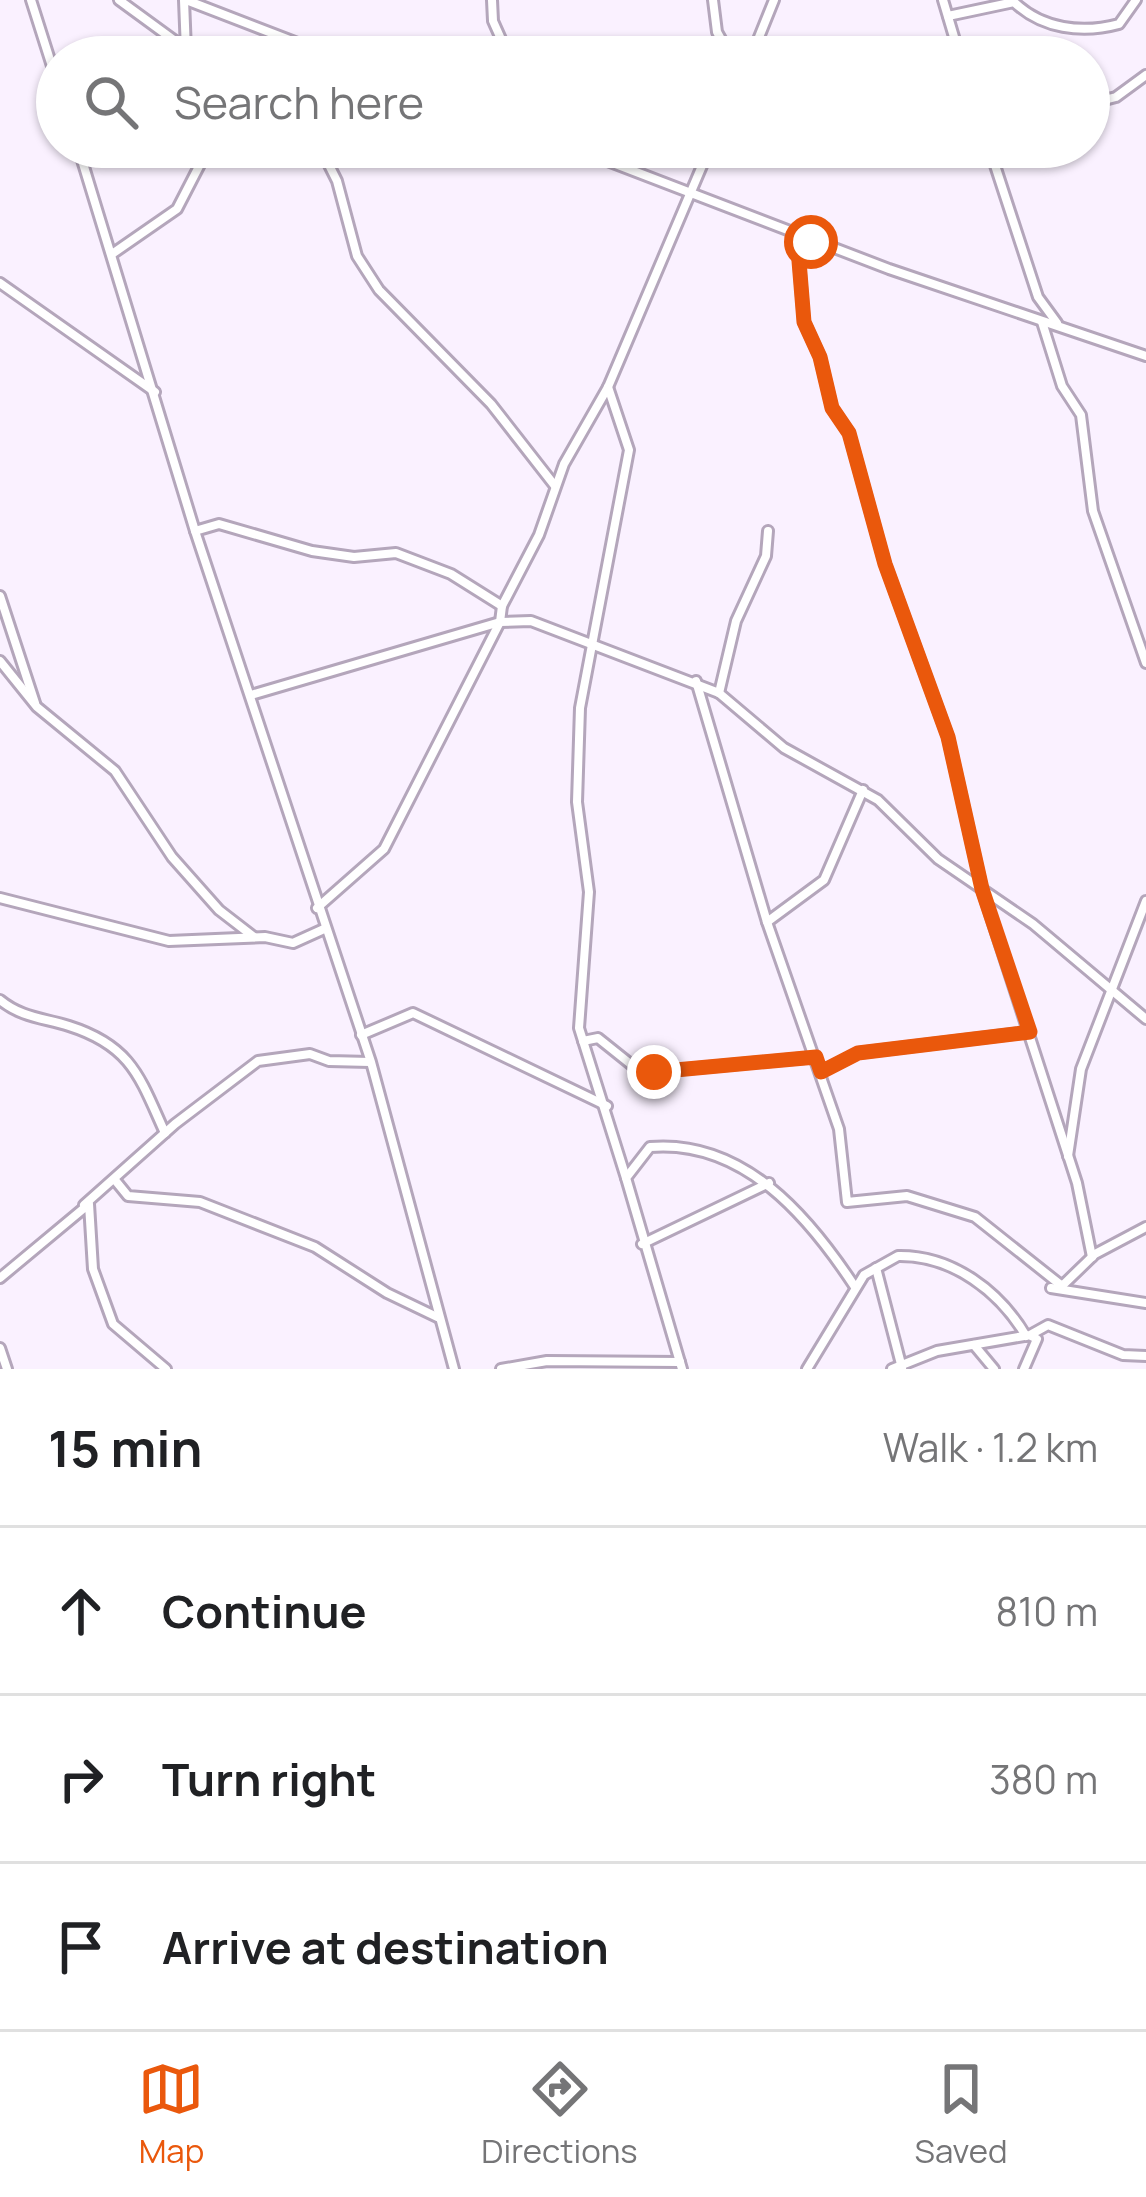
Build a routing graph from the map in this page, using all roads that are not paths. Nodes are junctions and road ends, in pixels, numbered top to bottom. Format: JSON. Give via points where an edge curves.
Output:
{"nodes":[{"id":1,"x":31,"y":0,"type":"edge"},
{"id":2,"x":119,"y":0,"type":"edge"},
{"id":3,"x":185,"y":0,"type":"edge"},
{"id":4,"x":492,"y":0,"type":"edge"},
{"id":5,"x":712,"y":0,"type":"edge"},
{"id":6,"x":774,"y":0,"type":"edge"},
{"id":7,"x":943,"y":0,"type":"edge"},
{"id":8,"x":1136,"y":0,"type":"edge"},
{"id":9,"x":977,"y":5,"type":"edge"},
{"id":10,"x":948,"y":16,"type":"junction"},
{"id":11,"x":42,"y":36,"type":"edge"},
{"id":12,"x":166,"y":36,"type":"edge"},
{"id":13,"x":188,"y":36,"type":"edge"},
{"id":14,"x":279,"y":36,"type":"edge"},
{"id":15,"x":500,"y":36,"type":"edge"},
{"id":16,"x":719,"y":36,"type":"edge"},
{"id":17,"x":759,"y":36,"type":"edge"},
{"id":18,"x":954,"y":36,"type":"edge"},
{"id":19,"x":1146,"y":75,"type":"edge"},
{"id":20,"x":1110,"y":99,"type":"edge"},
{"id":21,"x":85,"y":168,"type":"edge"},
{"id":22,"x":198,"y":168,"type":"edge"},
{"id":23,"x":330,"y":168,"type":"edge"},
{"id":24,"x":625,"y":168,"type":"edge"},
{"id":25,"x":701,"y":168,"type":"edge"},
{"id":26,"x":996,"y":168,"type":"edge"},
{"id":27,"x":690,"y":193,"type":"junction"},
{"id":28,"x":812,"y":241,"type":"junction"},
{"id":29,"x":112,"y":254,"type":"junction"},
{"id":30,"x":0,"y":283,"type":"edge"},
{"id":31,"x":1042,"y":322,"type":"junction"},
{"id":32,"x":1057,"y":324,"type":"junction"},
{"id":33,"x":1146,"y":356,"type":"edge"},
{"id":34,"x":608,"y":387,"type":"junction"},
{"id":35,"x":156,"y":393,"type":"junction"},
{"id":36,"x":555,"y":486,"type":"junction"},
{"id":37,"x":195,"y":531,"type":"junction"},
{"id":38,"x":768,"y":531,"type":"dead end"},
{"id":39,"x":0,"y":596,"type":"edge"},
{"id":40,"x":502,"y":606,"type":"junction"},
{"id":41,"x":500,"y":622,"type":"junction"},
{"id":42,"x":592,"y":642,"type":"junction"},
{"id":43,"x":0,"y":661,"type":"edge"},
{"id":44,"x":1146,"y":663,"type":"edge"},
{"id":45,"x":695,"y":680,"type":"junction"},
{"id":46,"x":719,"y":693,"type":"junction"},
{"id":47,"x":251,"y":695,"type":"junction"},
{"id":48,"x":37,"y":707,"type":"junction"},
{"id":49,"x":863,"y":790,"type":"junction"},
{"id":50,"x":982,"y":889,"type":"junction"},
{"id":51,"x":0,"y":898,"type":"edge"},
{"id":52,"x":1146,"y":901,"type":"edge"},
{"id":53,"x":317,"y":908,"type":"junction"},
{"id":54,"x":767,"y":922,"type":"junction"},
{"id":55,"x":324,"y":929,"type":"junction"},
{"id":56,"x":254,"y":937,"type":"junction"},
{"id":57,"x":1113,"y":993,"type":"junction"},
{"id":58,"x":0,"y":1000,"type":"edge"},
{"id":59,"x":1146,"y":1019,"type":"edge"},
{"id":60,"x":1030,"y":1032,"type":"junction"},
{"id":61,"x":361,"y":1036,"type":"junction"},
{"id":62,"x":583,"y":1041,"type":"junction"},
{"id":63,"x":816,"y":1057,"type":"junction"},
{"id":64,"x":370,"y":1063,"type":"junction"},
{"id":65,"x":821,"y":1072,"type":"junction"},
{"id":66,"x":608,"y":1106,"type":"junction"},
{"id":67,"x":165,"y":1133,"type":"junction"},
{"id":68,"x":1068,"y":1157,"type":"junction"},
{"id":69,"x":626,"y":1178,"type":"junction"},
{"id":70,"x":115,"y":1180,"type":"junction"},
{"id":71,"x":769,"y":1183,"type":"junction"},
{"id":72,"x":84,"y":1205,"type":"junction"},
{"id":73,"x":1146,"y":1227,"type":"edge"},
{"id":74,"x":642,"y":1244,"type":"junction"},
{"id":75,"x":1092,"y":1256,"type":"junction"},
{"id":76,"x":876,"y":1268,"type":"junction"},
{"id":77,"x":0,"y":1278,"type":"edge"},
{"id":78,"x":855,"y":1287,"type":"junction"},
{"id":79,"x":1051,"y":1288,"type":"dead end"},
{"id":80,"x":1146,"y":1303,"type":"edge"},
{"id":81,"x":438,"y":1318,"type":"junction"},
{"id":82,"x":1028,"y":1335,"type":"junction"},
{"id":83,"x":974,"y":1345,"type":"junction"},
{"id":84,"x":0,"y":1348,"type":"edge"},
{"id":85,"x":1146,"y":1356,"type":"edge"},
{"id":86,"x":681,"y":1366,"type":"edge"},
{"id":87,"x":899,"y":1368,"type":"edge"},
{"id":88,"x":7,"y":1369,"type":"edge"},
{"id":89,"x":166,"y":1369,"type":"edge"},
{"id":90,"x":454,"y":1369,"type":"edge"},
{"id":91,"x":500,"y":1369,"type":"edge"},
{"id":92,"x":808,"y":1369,"type":"edge"},
{"id":93,"x":994,"y":1369,"type":"edge"},
{"id":94,"x":1024,"y":1369,"type":"edge"}],
"edges":[{"from":1,"to":11,"type":"street"},
{"from":2,"to":12,"type":"street"},
{"from":3,"to":13,"type":"street"},
{"from":3,"to":14,"type":"street"},
{"from":4,"to":15,"type":"street"},
{"from":5,"to":16,"type":"street"},
{"from":6,"to":17,"type":"street"},
{"from":7,"to":10,"type":"street"},
{"from":8,"to":9,"type":"street","via":[[1119,24],[1103,28],[1051,26],[1014,2]]},
{"from":9,"to":10,"type":"street"},
{"from":10,"to":18,"type":"street"},
{"from":19,"to":20,"type":"street"},
{"from":21,"to":29,"type":"street"},
{"from":22,"to":29,"type":"street","via":[[177,209]]},
{"from":23,"to":36,"type":"street","via":[[357,256],[379,290],[491,404]]},
{"from":24,"to":27,"type":"street"},
{"from":25,"to":27,"type":"street"},
{"from":26,"to":32,"type":"street","via":[[1038,297]]},
{"from":27,"to":28,"type":"street"},
{"from":27,"to":34,"type":"street"},
{"from":28,"to":31,"type":"street"},
{"from":28,"to":50,"type":"street","via":[[799,261],[804,322],[832,408],[849,433],[885,564],[948,737]]},
{"from":29,"to":35,"type":"street"},
{"from":30,"to":35,"type":"street"},
{"from":31,"to":32,"type":"street"},
{"from":31,"to":44,"type":"street","via":[[1062,386],[1081,415],[1093,511]]},
{"from":32,"to":33,"type":"street"},
{"from":34,"to":36,"type":"street"},
{"from":34,"to":42,"type":"street","via":[[629,450]]},
{"from":35,"to":37,"type":"street"},
{"from":36,"to":40,"type":"street"},
{"from":37,"to":40,"type":"street","via":[[219,524],[312,551],[396,553]]},
{"from":37,"to":47,"type":"street"},
{"from":38,"to":46,"type":"street"},
{"from":39,"to":48,"type":"street"},
{"from":40,"to":41,"type":"street"},
{"from":41,"to":42,"type":"street","via":[[531,621]]},
{"from":41,"to":47,"type":"street"},
{"from":41,"to":53,"type":"street","via":[[384,849]]},
{"from":42,"to":45,"type":"street"},
{"from":42,"to":62,"type":"street","via":[[577,802],[589,879]]},
{"from":43,"to":48,"type":"street"},
{"from":45,"to":46,"type":"street"},
{"from":45,"to":54,"type":"street"},
{"from":46,"to":49,"type":"street","via":[[784,748]]},
{"from":47,"to":53,"type":"street"},
{"from":48,"to":56,"type":"street","via":[[115,770],[172,857]]},
{"from":49,"to":50,"type":"street"},
{"from":49,"to":54,"type":"street","via":[[824,880]]},
{"from":50,"to":57,"type":"street"},
{"from":50,"to":60,"type":"street"},
{"from":51,"to":56,"type":"street","via":[[169,941]]},
{"from":52,"to":57,"type":"street"},
{"from":53,"to":55,"type":"street"},
{"from":54,"to":63,"type":"street"},
{"from":55,"to":56,"type":"street","via":[[293,943]]},
{"from":55,"to":61,"type":"street"},
{"from":57,"to":59,"type":"street"},
{"from":57,"to":68,"type":"street","via":[[1079,1076]]},
{"from":58,"to":67,"type":"street","via":[[129,1057]]},
{"from":60,"to":65,"type":"street","via":[[858,1053]]},
{"from":60,"to":68,"type":"street"},
{"from":61,"to":64,"type":"street"},
{"from":61,"to":66,"type":"street","via":[[413,1013]]},
{"from":62,"to":63,"type":"street","via":[[598,1038],[654,1072]]},
{"from":62,"to":66,"type":"street"},
{"from":63,"to":65,"type":"street"},
{"from":64,"to":67,"type":"street","via":[[310,1054],[259,1060]]},
{"from":64,"to":81,"type":"street"},
{"from":65,"to":75,"type":"street","via":[[850,1204],[908,1196],[975,1217],[1062,1286]]},
{"from":66,"to":69,"type":"street"},
{"from":67,"to":70,"type":"street"},
{"from":68,"to":75,"type":"street"},
{"from":69,"to":71,"type":"street","via":[[645,1150],[665,1147],[706,1153]]},
{"from":69,"to":74,"type":"street"},
{"from":70,"to":72,"type":"street"},
{"from":70,"to":81,"type":"street","via":[[128,1196],[200,1202],[315,1247]]},
{"from":71,"to":74,"type":"street"},
{"from":71,"to":78,"type":"street"},
{"from":72,"to":77,"type":"street"},
{"from":72,"to":89,"type":"street","via":[[97,1286],[113,1324]]},
{"from":73,"to":75,"type":"street"},
{"from":74,"to":86,"type":"street"},
{"from":76,"to":78,"type":"street"},
{"from":76,"to":82,"type":"street","via":[[908,1256],[974,1278]]},
{"from":76,"to":87,"type":"street"},
{"from":78,"to":92,"type":"street"},
{"from":79,"to":80,"type":"street"},
{"from":81,"to":90,"type":"street"},
{"from":82,"to":83,"type":"street"},
{"from":82,"to":85,"type":"street","via":[[1048,1325]]},
{"from":82,"to":94,"type":"street","via":[[1037,1339]]},
{"from":83,"to":87,"type":"street"},
{"from":83,"to":93,"type":"street"},
{"from":84,"to":88,"type":"street"},
{"from":86,"to":91,"type":"street","via":[[547,1360]]}]}
